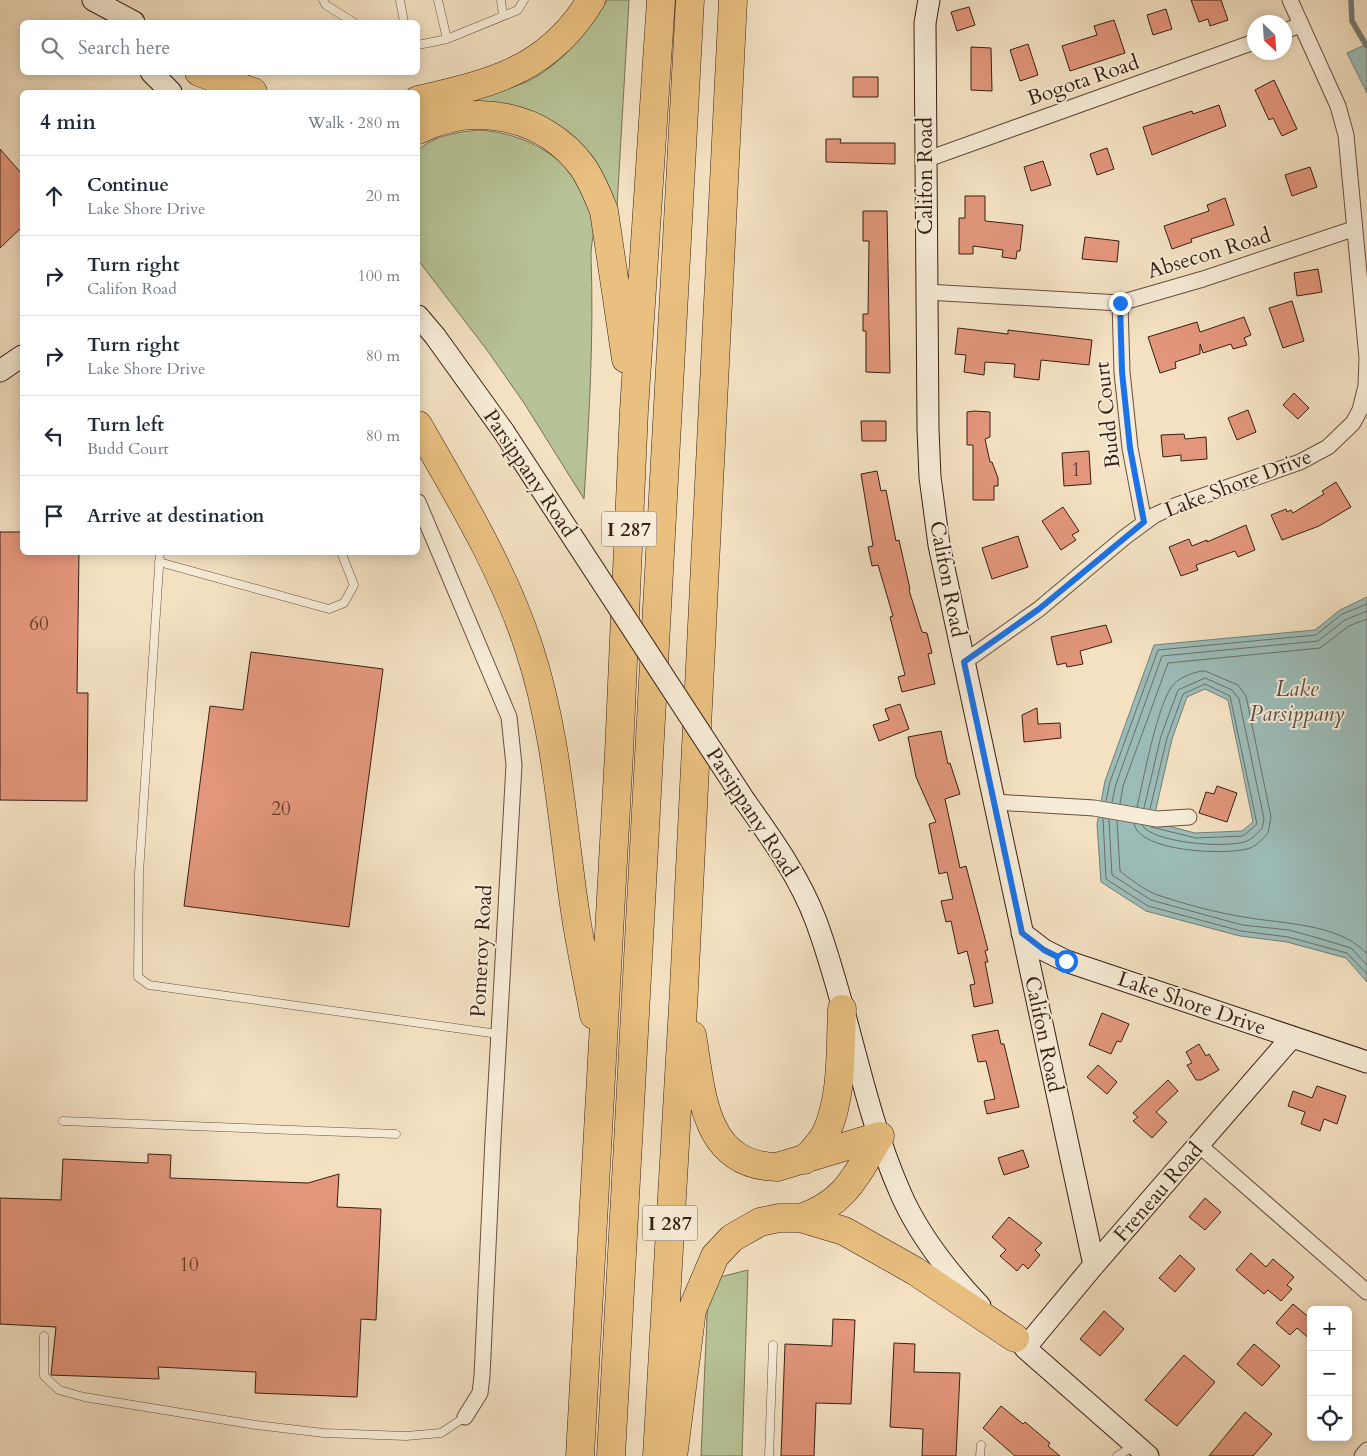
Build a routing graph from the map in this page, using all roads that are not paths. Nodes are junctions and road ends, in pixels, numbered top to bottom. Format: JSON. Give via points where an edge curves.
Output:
{"nodes":[{"id":1,"x":323,"y":0,"type":"edge"},
{"id":2,"x":400,"y":0,"type":"edge"},
{"id":3,"x":438,"y":0,"type":"edge"},
{"id":4,"x":501,"y":0,"type":"edge"},
{"id":5,"x":524,"y":0,"type":"edge"},
{"id":6,"x":591,"y":0,"type":"edge"},
{"id":7,"x":661,"y":0,"type":"edge"},
{"id":8,"x":690,"y":0,"type":"edge"},
{"id":9,"x":733,"y":0,"type":"edge"},
{"id":10,"x":929,"y":0,"type":"edge"},
{"id":11,"x":1290,"y":0,"type":"edge"},
{"id":12,"x":95,"y":2,"type":"edge"},
{"id":13,"x":503,"y":16,"type":"junction"},
{"id":14,"x":108,"y":20,"type":"edge"},
{"id":15,"x":130,"y":20,"type":"edge"},
{"id":16,"x":350,"y":20,"type":"edge"},
{"id":17,"x":404,"y":20,"type":"edge"},
{"id":18,"x":1301,"y":26,"type":"junction"},
{"id":19,"x":1292,"y":29,"type":"edge"},
{"id":20,"x":446,"y":39,"type":"junction"},
{"id":21,"x":420,"y":45,"type":"edge"},
{"id":22,"x":1247,"y":45,"type":"edge"},
{"id":23,"x":154,"y":75,"type":"edge"},
{"id":24,"x":198,"y":75,"type":"edge"},
{"id":25,"x":207,"y":75,"type":"edge"},
{"id":26,"x":169,"y":90,"type":"edge"},
{"id":27,"x":213,"y":90,"type":"edge"},
{"id":28,"x":248,"y":90,"type":"edge"},
{"id":29,"x":420,"y":99,"type":"edge"},
{"id":30,"x":420,"y":129,"type":"edge"},
{"id":31,"x":926,"y":160,"type":"junction"},
{"id":32,"x":1353,"y":229,"type":"junction"},
{"id":33,"x":926,"y":292,"type":"junction"},
{"id":34,"x":1120,"y":303,"type":"junction"},
{"id":35,"x":420,"y":318,"type":"edge"},
{"id":36,"x":20,"y":357,"type":"edge"},
{"id":37,"x":0,"y":371,"type":"edge"},
{"id":38,"x":634,"y":410,"type":"junction"},
{"id":39,"x":420,"y":429,"type":"edge"},
{"id":40,"x":420,"y":507,"type":"edge"},
{"id":41,"x":1144,"y":522,"type":"junction"},
{"id":42,"x":160,"y":555,"type":"edge"},
{"id":43,"x":342,"y":555,"type":"edge"},
{"id":44,"x":159,"y":562,"type":"junction"},
{"id":45,"x":964,"y":662,"type":"junction"},
{"id":46,"x":995,"y":802,"type":"junction"},
{"id":47,"x":1189,"y":817,"type":"dead end"},
{"id":48,"x":1022,"y":933,"type":"junction"},
{"id":49,"x":684,"y":989,"type":"junction"},
{"id":50,"x":842,"y":1009,"type":"junction"},
{"id":51,"x":498,"y":1034,"type":"junction"},
{"id":52,"x":1292,"y":1037,"type":"junction"},
{"id":53,"x":602,"y":1058,"type":"junction"},
{"id":54,"x":1367,"y":1062,"type":"edge"},
{"id":55,"x":63,"y":1121,"type":"dead end"},
{"id":56,"x":396,"y":1134,"type":"dead end"},
{"id":57,"x":880,"y":1136,"type":"junction"},
{"id":58,"x":1199,"y":1145,"type":"junction"},
{"id":59,"x":804,"y":1160,"type":"junction"},
{"id":60,"x":802,"y":1218,"type":"junction"},
{"id":61,"x":1094,"y":1265,"type":"junction"},
{"id":62,"x":1367,"y":1292,"type":"edge"},
{"id":63,"x":44,"y":1336,"type":"dead end"},
{"id":64,"x":1020,"y":1343,"type":"junction"},
{"id":65,"x":773,"y":1345,"type":"dead end"},
{"id":66,"x":465,"y":1417,"type":"joint"},
{"id":67,"x":980,"y":1445,"type":"dead end"},
{"id":68,"x":1367,"y":1450,"type":"edge"},
{"id":69,"x":1134,"y":1452,"type":"edge"},
{"id":70,"x":580,"y":1456,"type":"edge"},
{"id":71,"x":611,"y":1456,"type":"edge"},
{"id":72,"x":657,"y":1456,"type":"edge"},
{"id":73,"x":673,"y":1456,"type":"edge"},
{"id":74,"x":769,"y":1456,"type":"edge"},
{"id":75,"x":980,"y":1456,"type":"edge"},
{"id":76,"x":1362,"y":1456,"type":"edge"}],
"edges":[{"from":1,"to":16,"type":"lane"},
{"from":2,"to":17,"type":"lane"},
{"from":3,"to":20,"type":"lane"},
{"from":4,"to":13,"type":"lane"},
{"from":5,"to":13,"type":"lane","via":[[518,10]]},
{"from":6,"to":29,"type":"highway","via":[[561,39],[522,69]]},
{"from":7,"to":38,"type":"highway","number":"I 287"},
{"from":8,"to":71,"type":"highway"},
{"from":9,"to":49,"type":"highway","number":"I 287"},
{"from":10,"to":31,"type":"street","name":"Califon Road","via":[[925,23]]},
{"from":11,"to":18,"type":"street","name":"Lake Shore Drive"},
{"from":12,"to":14,"type":"street"},
{"from":12,"to":15,"type":"street"},
{"from":13,"to":20,"type":"lane"},
{"from":18,"to":19,"type":"street"},
{"from":18,"to":32,"type":"street","name":"Lake Shore Drive","via":[[1338,106],[1346,135]]},
{"from":20,"to":21,"type":"lane"},
{"from":22,"to":31,"type":"street","name":"Bogota Road"},
{"from":23,"to":26,"type":"street"},
{"from":24,"to":27,"type":"street"},
{"from":25,"to":28,"type":"highway"},
{"from":30,"to":38,"type":"highway","via":[[451,116],[478,114],[500,117],[546,134],[566,148],[582,167],[604,211]]},
{"from":31,"to":33,"type":"street","name":"Califon Road"},
{"from":32,"to":34,"type":"street","name":"Absecon Road"},
{"from":32,"to":41,"type":"street","name":"Lake Shore Drive","via":[[1367,358],[1364,400],[1353,423],[1328,447],[1300,462],[1177,505]]},
{"from":33,"to":34,"type":"street","name":"Absecon Road"},
{"from":33,"to":45,"type":"street","name":"Califon Road","via":[[930,477],[939,546]]},
{"from":34,"to":41,"type":"street","name":"Budd Court","via":[[1122,372],[1130,448]]},
{"from":35,"to":50,"type":"street","name":"Parsippany Road","bridge":true,"via":[[504,432],[782,855],[816,921]]},
{"from":36,"to":37,"type":"street"},
{"from":38,"to":53,"type":"highway","number":"I 287"},
{"from":39,"to":53,"type":"highway","via":[[486,545],[529,648],[557,768],[575,913]]},
{"from":40,"to":51,"type":"street","name":"Pomeroy Road","via":[[502,699],[513,741]]},
{"from":41,"to":45,"type":"street","name":"Lake Shore Drive","via":[[1039,609]]},
{"from":42,"to":44,"type":"lane"},
{"from":43,"to":44,"type":"lane","via":[[354,585],[344,603],[329,609]]},
{"from":44,"to":51,"type":"lane","via":[[139,873],[138,977],[148,985]]},
{"from":45,"to":46,"type":"street","name":"Califon Road"},
{"from":46,"to":47,"type":"street","via":[[1094,808],[1157,819]]},
{"from":46,"to":48,"type":"street","name":"Califon Road"},
{"from":48,"to":52,"type":"street","name":"Lake Shore Drive","via":[[1044,950],[1066,961]]},
{"from":48,"to":61,"type":"street","name":"Califon Road"},
{"from":49,"to":59,"type":"highway","via":[[705,1111],[714,1134],[730,1152],[752,1164],[777,1167]]},
{"from":49,"to":72,"type":"highway","number":"I 287"},
{"from":50,"to":57,"type":"street","name":"Parsippany Road"},
{"from":50,"to":59,"type":"highway","via":[[838,1085],[830,1122],[819,1144]]},
{"from":51,"to":66,"type":"street","name":"Pomeroy Road","via":[[482,1376],[480,1393]]},
{"from":52,"to":54,"type":"street","name":"Lake Shore Drive"},
{"from":52,"to":58,"type":"street","name":"Freneau Road"},
{"from":53,"to":70,"type":"highway","number":"I 287"},
{"from":55,"to":56,"type":"lane"},
{"from":57,"to":59,"type":"highway"},
{"from":57,"to":60,"type":"highway","via":[[844,1194],[819,1212]]},
{"from":57,"to":64,"type":"street","name":"Parsippany Road","via":[[900,1192],[937,1256],[963,1288]]},
{"from":58,"to":61,"type":"street","name":"Freneau Road"},
{"from":58,"to":62,"type":"street"},
{"from":60,"to":64,"type":"highway","via":[[852,1236],[915,1271]]},
{"from":60,"to":73,"type":"highway","via":[[770,1220],[742,1231],[723,1246],[709,1266],[692,1310]]},
{"from":61,"to":64,"type":"street","name":"Freneau Road"},
{"from":63,"to":66,"type":"lane","via":[[44,1376],[59,1390],[84,1397],[324,1433],[406,1436],[441,1433]]},
{"from":64,"to":69,"type":"street","name":"Parsippany Road"},
{"from":65,"to":74,"type":"lane"},
{"from":67,"to":75,"type":"lane"},
{"from":68,"to":76,"type":"street"}]}
